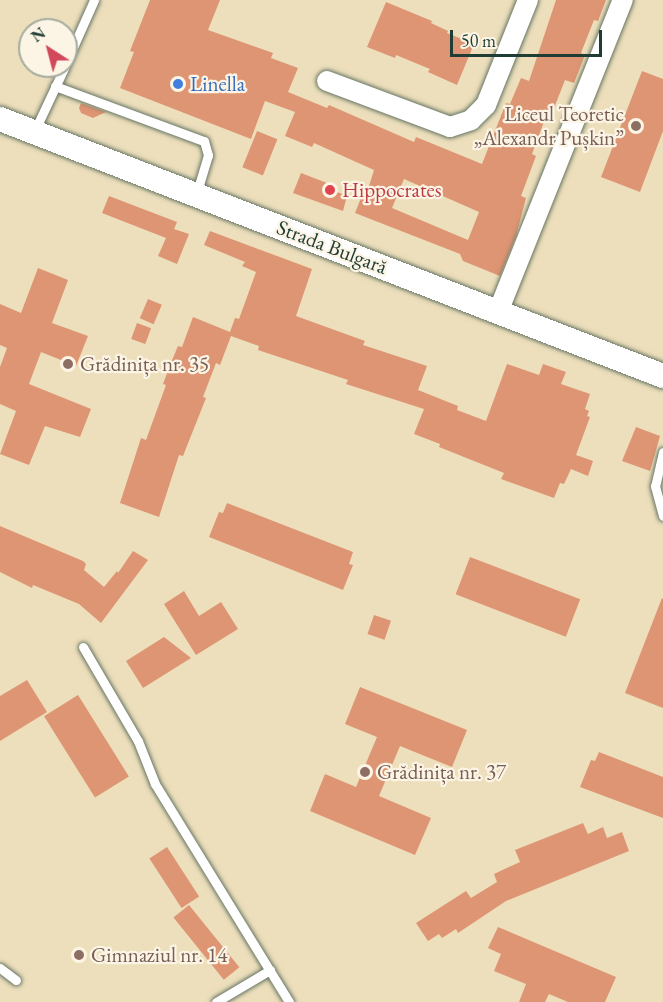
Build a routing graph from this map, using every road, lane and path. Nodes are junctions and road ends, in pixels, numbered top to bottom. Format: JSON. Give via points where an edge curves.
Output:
{"nodes":[{"id":1,"x":94,"y":0,"type":"edge"},
{"id":2,"x":528,"y":0,"type":"edge"},
{"id":3,"x":623,"y":0,"type":"edge"},
{"id":4,"x":78,"y":35,"type":"edge"},
{"id":5,"x":59,"y":78,"type":"edge"},
{"id":6,"x":327,"y":81,"type":"dead end"},
{"id":7,"x":55,"y":86,"type":"junction"},
{"id":8,"x":0,"y":119,"type":"edge"},
{"id":9,"x":34,"y":132,"type":"junction"},
{"id":10,"x":196,"y":195,"type":"junction"},
{"id":11,"x":498,"y":312,"type":"junction"},
{"id":12,"x":663,"y":376,"type":"edge"},
{"id":13,"x":663,"y":452,"type":"edge"},
{"id":14,"x":663,"y":516,"type":"edge"},
{"id":15,"x":83,"y":647,"type":"dead end"},
{"id":16,"x":0,"y":968,"type":"edge"},
{"id":17,"x":270,"y":970,"type":"junction"},
{"id":18,"x":16,"y":980,"type":"dead end"},
{"id":19,"x":216,"y":1002,"type":"edge"},
{"id":20,"x":289,"y":1002,"type":"edge"}],
"edges":[{"from":1,"to":4,"type":"lane"},
{"from":2,"to":6,"type":"street","via":[[486,105],[471,120],[450,127]]},
{"from":3,"to":11,"type":"street"},
{"from":5,"to":7,"type":"lane"},
{"from":7,"to":9,"type":"lane"},
{"from":7,"to":10,"type":"lane","via":[[204,141],[208,155]]},
{"from":8,"to":9,"type":"street","name":"Strada Bulgară"},
{"from":9,"to":10,"type":"street","name":"Strada Bulgară"},
{"from":10,"to":11,"type":"street","name":"Strada Bulgară"},
{"from":11,"to":12,"type":"street","name":"Strada Bulgară"},
{"from":13,"to":14,"type":"lane","via":[[655,486]]},
{"from":15,"to":17,"type":"lane","via":[[138,741],[155,784]]},
{"from":16,"to":18,"type":"lane"},
{"from":17,"to":19,"type":"lane"},
{"from":17,"to":20,"type":"lane"}]}
